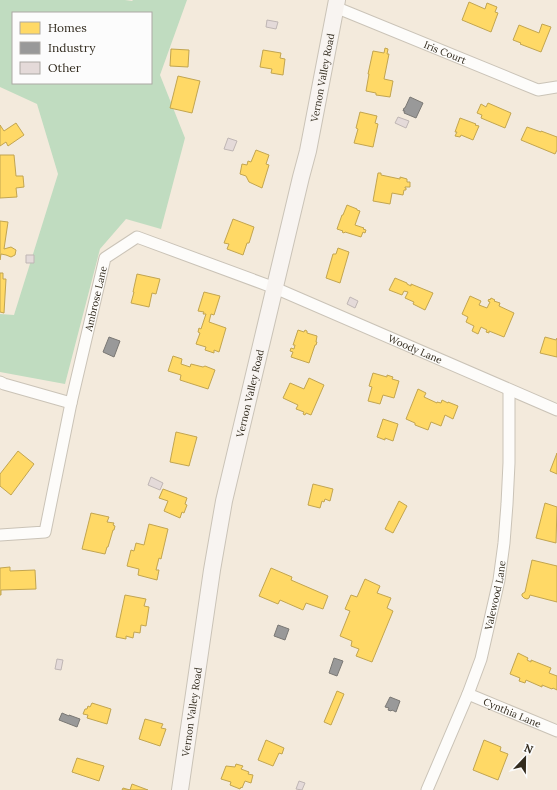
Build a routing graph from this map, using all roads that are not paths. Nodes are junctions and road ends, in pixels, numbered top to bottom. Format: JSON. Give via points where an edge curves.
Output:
{"nodes":[{"id":1,"x":336,"y":3,"type":"edge"},
{"id":2,"x":557,"y":87,"type":"edge"},
{"id":3,"x":274,"y":288,"type":"junction"},
{"id":4,"x":0,"y":382,"type":"edge"},
{"id":5,"x":509,"y":390,"type":"junction"},
{"id":6,"x":71,"y":403,"type":"junction"},
{"id":7,"x":557,"y":410,"type":"edge"},
{"id":8,"x":0,"y":534,"type":"edge"},
{"id":9,"x":468,"y":694,"type":"junction"},
{"id":10,"x":557,"y":731,"type":"edge"},
{"id":11,"x":180,"y":790,"type":"edge"},
{"id":12,"x":427,"y":790,"type":"edge"}],
"edges":[{"from":1,"to":2,"type":"street","name":"Iris Court","via":[[538,90]]},
{"from":1,"to":3,"type":"main road","name":"Vernon Valley Road","via":[[308,151]]},
{"from":3,"to":5,"type":"street","name":"Woody Lane"},
{"from":3,"to":6,"type":"street","name":"Ambrose Lane","via":[[137,237],[105,258]]},
{"from":3,"to":11,"type":"main road","name":"Vernon Valley Road","via":[[224,500]]},
{"from":4,"to":6,"type":"street"},
{"from":5,"to":7,"type":"street","name":"Woody Lane"},
{"from":5,"to":9,"type":"street","name":"Valewood Lane","via":[[509,463],[504,543],[496,595],[481,659]]},
{"from":6,"to":8,"type":"street","name":"Ambrose Lane","via":[[44,532]]},
{"from":9,"to":10,"type":"street","name":"Cynthia Lane"},
{"from":9,"to":12,"type":"street","name":"Valewood Lane"}]}
